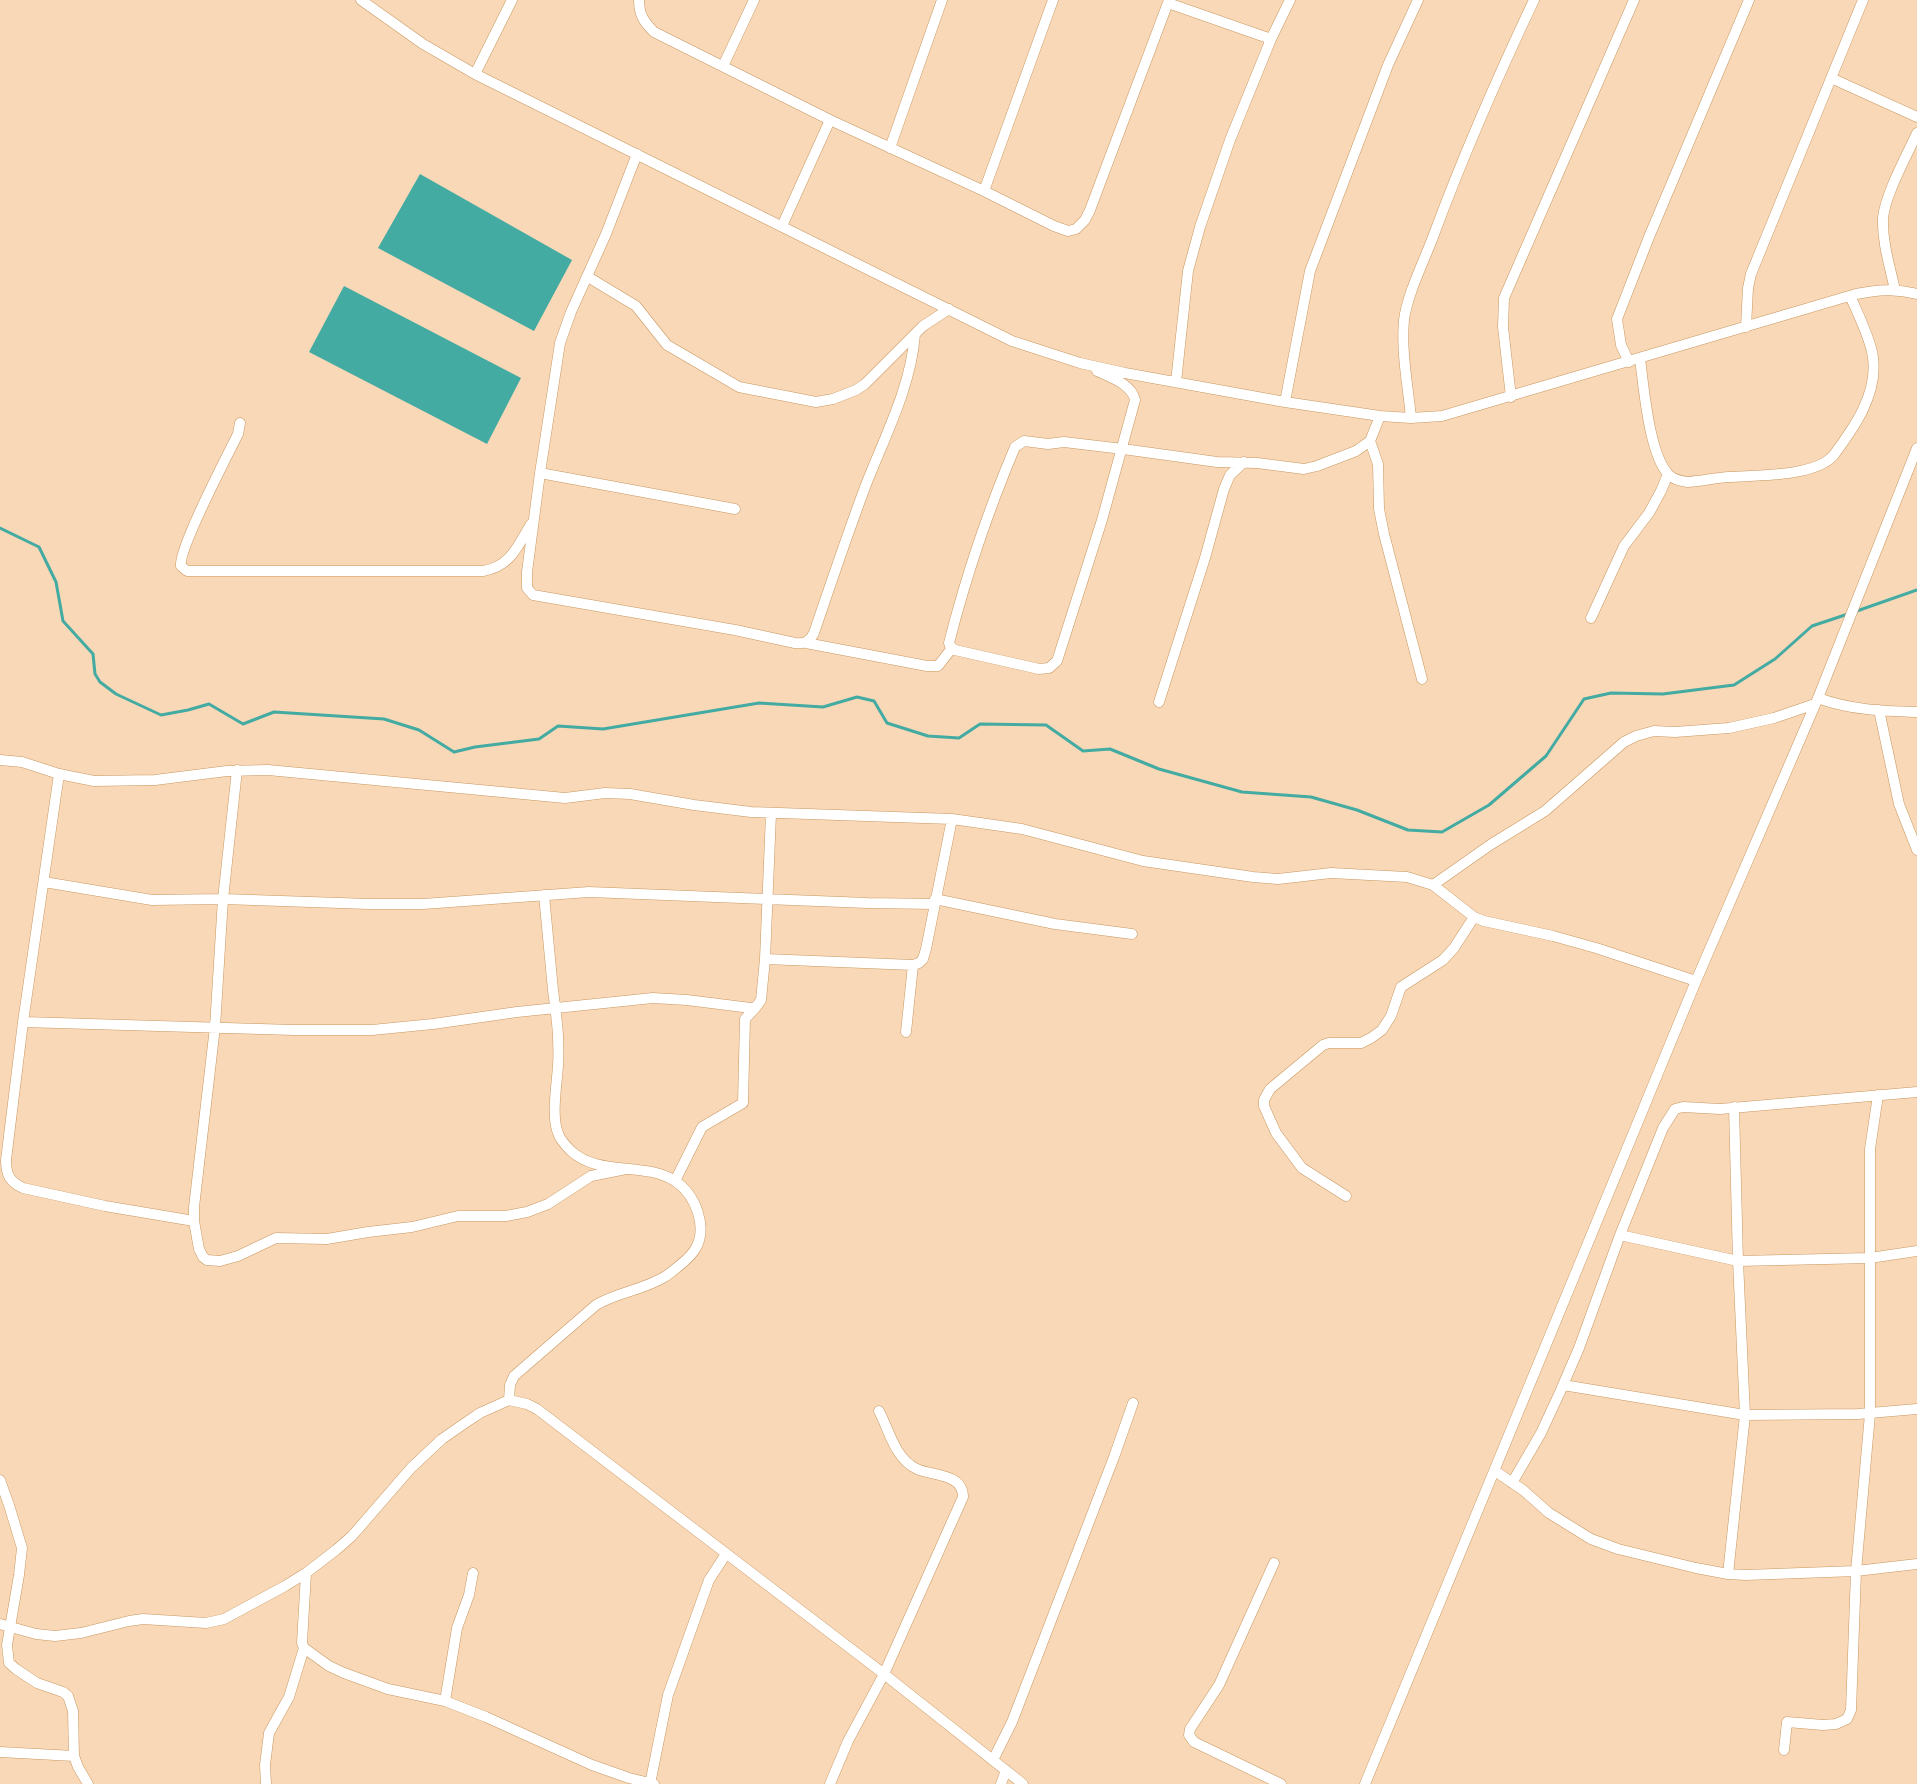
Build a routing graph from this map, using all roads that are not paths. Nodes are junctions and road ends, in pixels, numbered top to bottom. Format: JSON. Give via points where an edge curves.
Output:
{"nodes":[{"id":1,"x":361,"y":0,"type":"edge"},
{"id":2,"x":512,"y":0,"type":"edge"},
{"id":3,"x":639,"y":0,"type":"edge"},
{"id":4,"x":754,"y":0,"type":"edge"},
{"id":5,"x":942,"y":0,"type":"edge"},
{"id":6,"x":1053,"y":0,"type":"edge"},
{"id":7,"x":1290,"y":0,"type":"edge"},
{"id":8,"x":1418,"y":0,"type":"edge"},
{"id":9,"x":1534,"y":0,"type":"edge"},
{"id":10,"x":1634,"y":0,"type":"edge"},
{"id":11,"x":1749,"y":0,"type":"edge"},
{"id":12,"x":1863,"y":0,"type":"edge"},
{"id":13,"x":1168,"y":1,"type":"edge"},
{"id":14,"x":1271,"y":39,"type":"junction"},
{"id":15,"x":723,"y":66,"type":"junction"},
{"id":16,"x":476,"y":74,"type":"junction"},
{"id":17,"x":1831,"y":78,"type":"junction"},
{"id":18,"x":1917,"y":118,"type":"edge"},
{"id":19,"x":830,"y":120,"type":"junction"},
{"id":20,"x":1917,"y":133,"type":"edge"},
{"id":21,"x":890,"y":148,"type":"junction"},
{"id":22,"x":637,"y":154,"type":"junction"},
{"id":23,"x":984,"y":191,"type":"junction"},
{"id":24,"x":782,"y":226,"type":"junction"},
{"id":25,"x":588,"y":277,"type":"junction"},
{"id":26,"x":1895,"y":290,"type":"junction"},
{"id":27,"x":1917,"y":294,"type":"edge"},
{"id":28,"x":1850,"y":296,"type":"junction"},
{"id":29,"x":949,"y":309,"type":"junction"},
{"id":30,"x":1746,"y":327,"type":"junction"},
{"id":31,"x":915,"y":334,"type":"junction"},
{"id":32,"x":1635,"y":360,"type":"junction"},
{"id":33,"x":1080,"y":363,"type":"junction"},
{"id":34,"x":1176,"y":382,"type":"junction"},
{"id":35,"x":1511,"y":397,"type":"junction"},
{"id":36,"x":1285,"y":402,"type":"junction"},
{"id":37,"x":1380,"y":416,"type":"junction"},
{"id":38,"x":1411,"y":418,"type":"junction"},
{"id":39,"x":240,"y":423,"type":"dead end"},
{"id":40,"x":1370,"y":441,"type":"junction"},
{"id":41,"x":1123,"y":448,"type":"junction"},
{"id":42,"x":1917,"y":448,"type":"edge"},
{"id":43,"x":1244,"y":462,"type":"junction"},
{"id":44,"x":540,"y":473,"type":"junction"},
{"id":45,"x":1668,"y":474,"type":"junction"},
{"id":46,"x":735,"y":509,"type":"dead end"},
{"id":47,"x":534,"y":519,"type":"junction"},
{"id":48,"x":1591,"y":618,"type":"dead end"},
{"id":49,"x":806,"y":642,"type":"junction"},
{"id":50,"x":952,"y":648,"type":"junction"},
{"id":51,"x":1422,"y":679,"type":"dead end"},
{"id":52,"x":1816,"y":701,"type":"junction"},
{"id":53,"x":1159,"y":702,"type":"dead end"},
{"id":54,"x":1879,"y":710,"type":"junction"},
{"id":55,"x":1917,"y":712,"type":"edge"},
{"id":56,"x":0,"y":760,"type":"edge"},
{"id":57,"x":237,"y":770,"type":"junction"},
{"id":58,"x":59,"y":774,"type":"junction"},
{"id":59,"x":771,"y":814,"type":"junction"},
{"id":60,"x":952,"y":819,"type":"junction"},
{"id":61,"x":1917,"y":850,"type":"edge"},
{"id":62,"x":44,"y":882,"type":"junction"},
{"id":63,"x":1434,"y":885,"type":"junction"},
{"id":64,"x":544,"y":896,"type":"junction"},
{"id":65,"x":768,"y":898,"type":"junction"},
{"id":66,"x":224,"y":899,"type":"junction"},
{"id":67,"x":935,"y":901,"type":"junction"},
{"id":68,"x":1474,"y":917,"type":"junction"},
{"id":69,"x":1132,"y":934,"type":"dead end"},
{"id":70,"x":765,"y":959,"type":"junction"},
{"id":71,"x":912,"y":965,"type":"junction"},
{"id":72,"x":1696,"y":981,"type":"junction"},
{"id":73,"x":756,"y":1007,"type":"junction"},
{"id":74,"x":555,"y":1009,"type":"junction"},
{"id":75,"x":23,"y":1022,"type":"junction"},
{"id":76,"x":215,"y":1027,"type":"junction"},
{"id":77,"x":906,"y":1032,"type":"dead end"},
{"id":78,"x":1917,"y":1092,"type":"edge"},
{"id":79,"x":1878,"y":1095,"type":"junction"},
{"id":80,"x":1734,"y":1107,"type":"junction"},
{"id":81,"x":626,"y":1169,"type":"junction"},
{"id":82,"x":675,"y":1181,"type":"junction"},
{"id":83,"x":1346,"y":1196,"type":"dead end"},
{"id":84,"x":194,"y":1221,"type":"junction"},
{"id":85,"x":1620,"y":1235,"type":"junction"},
{"id":86,"x":1917,"y":1251,"type":"edge"},
{"id":87,"x":1870,"y":1258,"type":"junction"},
{"id":88,"x":1738,"y":1261,"type":"junction"},
{"id":89,"x":1563,"y":1385,"type":"junction"},
{"id":90,"x":509,"y":1400,"type":"junction"},
{"id":91,"x":1133,"y":1403,"type":"dead end"},
{"id":92,"x":1917,"y":1409,"type":"edge"},
{"id":93,"x":879,"y":1411,"type":"dead end"},
{"id":94,"x":1870,"y":1414,"type":"junction"},
{"id":95,"x":1745,"y":1416,"type":"junction"},
{"id":96,"x":1494,"y":1471,"type":"junction"},
{"id":97,"x":0,"y":1480,"type":"edge"},
{"id":98,"x":1512,"y":1483,"type":"junction"},
{"id":99,"x":726,"y":1554,"type":"junction"},
{"id":100,"x":1274,"y":1563,"type":"dead end"},
{"id":101,"x":1917,"y":1564,"type":"edge"},
{"id":102,"x":1856,"y":1571,"type":"junction"},
{"id":103,"x":306,"y":1573,"type":"junction"},
{"id":104,"x":473,"y":1574,"type":"dead end"},
{"id":105,"x":1728,"y":1574,"type":"junction"},
{"id":106,"x":5,"y":1625,"type":"edge"},
{"id":107,"x":304,"y":1648,"type":"junction"},
{"id":108,"x":884,"y":1674,"type":"junction"},
{"id":109,"x":445,"y":1701,"type":"junction"},
{"id":110,"x":1784,"y":1750,"type":"dead end"},
{"id":111,"x":0,"y":1752,"type":"edge"},
{"id":112,"x":74,"y":1756,"type":"junction"},
{"id":113,"x":993,"y":1760,"type":"junction"},
{"id":114,"x":1006,"y":1770,"type":"junction"},
{"id":115,"x":88,"y":1784,"type":"edge"},
{"id":116,"x":266,"y":1784,"type":"edge"},
{"id":117,"x":651,"y":1784,"type":"edge"},
{"id":118,"x":830,"y":1784,"type":"edge"},
{"id":119,"x":1001,"y":1784,"type":"edge"},
{"id":120,"x":1023,"y":1784,"type":"edge"},
{"id":121,"x":1281,"y":1784,"type":"edge"},
{"id":122,"x":1365,"y":1784,"type":"edge"}],
"edges":[{"from":1,"to":16,"type":"street","via":[[423,44]]},
{"from":2,"to":16,"type":"street"},
{"from":3,"to":15,"type":"street","via":[[643,21],[654,32]]},
{"from":4,"to":15,"type":"street"},
{"from":5,"to":21,"type":"street"},
{"from":6,"to":23,"type":"street"},
{"from":7,"to":14,"type":"street"},
{"from":8,"to":36,"type":"street","via":[[1388,65],[1310,271]]},
{"from":9,"to":38,"type":"street","via":[[1462,159],[1404,318]]},
{"from":10,"to":35,"type":"street","via":[[1504,298],[1503,327]]},
{"from":11,"to":32,"type":"street","via":[[1617,319],[1621,345]]},
{"from":12,"to":17,"type":"street"},
{"from":13,"to":14,"type":"street"},
{"from":13,"to":23,"type":"street","via":[[1085,220],[1076,229],[1068,231]]},
{"from":14,"to":34,"type":"street","via":[[1230,140],[1200,227],[1188,271]]},
{"from":15,"to":19,"type":"street"},
{"from":16,"to":22,"type":"street"},
{"from":17,"to":18,"type":"street"},
{"from":17,"to":30,"type":"street","via":[[1751,274]]},
{"from":19,"to":21,"type":"street"},
{"from":19,"to":24,"type":"street"},
{"from":20,"to":26,"type":"street","via":[[1886,203],[1883,218]]},
{"from":21,"to":23,"type":"street"},
{"from":22,"to":24,"type":"street"},
{"from":22,"to":25,"type":"street"},
{"from":24,"to":29,"type":"street"},
{"from":25,"to":31,"type":"street","via":[[636,306],[667,345],[729,382],[746,389],[810,401],[833,399],[856,390]]},
{"from":25,"to":44,"type":"street","via":[[560,343]]},
{"from":26,"to":27,"type":"street"},
{"from":26,"to":28,"type":"street"},
{"from":28,"to":30,"type":"street"},
{"from":28,"to":45,"type":"street","via":[[1873,356],[1872,389],[1827,462],[1774,474],[1687,482]]},
{"from":29,"to":31,"type":"street"},
{"from":29,"to":33,"type":"street","via":[[1012,341]]},
{"from":30,"to":32,"type":"street"},
{"from":31,"to":49,"type":"street","via":[[903,390],[814,633]]},
{"from":32,"to":35,"type":"street"},
{"from":32,"to":45,"type":"street","via":[[1656,449]]},
{"from":33,"to":34,"type":"street"},
{"from":33,"to":41,"type":"street","via":[[1115,379],[1134,395]]},
{"from":34,"to":36,"type":"street"},
{"from":35,"to":38,"type":"street","via":[[1442,416]]},
{"from":36,"to":37,"type":"street"},
{"from":37,"to":38,"type":"street"},
{"from":37,"to":40,"type":"street"},
{"from":39,"to":47,"type":"street","via":[[238,434],[182,555],[181,566],[187,570],[483,571],[495,568],[510,558]]},
{"from":40,"to":43,"type":"street","via":[[1356,451],[1304,469]]},
{"from":40,"to":51,"type":"street","via":[[1378,464],[1379,509],[1384,534]]},
{"from":41,"to":43,"type":"street","via":[[1217,462]]},
{"from":41,"to":50,"type":"street","via":[[1029,441],[1015,447],[973,559],[950,638]]},
{"from":41,"to":50,"type":"street","via":[[1054,665],[1040,669]]},
{"from":42,"to":52,"type":"street"},
{"from":43,"to":53,"type":"street","via":[[1230,475],[1224,488]]},
{"from":44,"to":46,"type":"street"},
{"from":44,"to":47,"type":"street"},
{"from":45,"to":48,"type":"street","via":[[1649,513],[1624,546]]},
{"from":47,"to":49,"type":"street","via":[[526,584],[529,592],[536,596],[795,643]]},
{"from":49,"to":50,"type":"street","via":[[927,666],[938,666]]},
{"from":52,"to":54,"type":"street"},
{"from":52,"to":63,"type":"street","via":[[1774,718],[1729,728],[1654,731],[1636,736],[1624,742],[1545,811]]},
{"from":52,"to":72,"type":"street"},
{"from":54,"to":55,"type":"street"},
{"from":54,"to":61,"type":"street","via":[[1899,804]]},
{"from":56,"to":58,"type":"street","via":[[22,762]]},
{"from":57,"to":58,"type":"street","via":[[155,780],[94,781]]},
{"from":57,"to":59,"type":"street","via":[[564,798],[598,793],[630,794]]},
{"from":57,"to":66,"type":"street"},
{"from":58,"to":62,"type":"street"},
{"from":59,"to":60,"type":"street"},
{"from":59,"to":65,"type":"street"},
{"from":60,"to":63,"type":"street","via":[[1022,829],[1143,861],[1244,875],[1278,879],[1331,873],[1373,874],[1407,877]]},
{"from":60,"to":67,"type":"street"},
{"from":62,"to":66,"type":"street","via":[[152,900]]},
{"from":62,"to":75,"type":"street"},
{"from":63,"to":68,"type":"street"},
{"from":64,"to":65,"type":"street","via":[[589,892]]},
{"from":64,"to":66,"type":"street","via":[[394,904]]},
{"from":64,"to":74,"type":"street"},
{"from":65,"to":67,"type":"street","via":[[867,903]]},
{"from":65,"to":70,"type":"street"},
{"from":66,"to":76,"type":"street"},
{"from":67,"to":69,"type":"street","via":[[1055,924]]},
{"from":67,"to":71,"type":"street","via":[[923,959]]},
{"from":68,"to":72,"type":"street","via":[[1596,948]]},
{"from":68,"to":83,"type":"street","via":[[1444,960],[1401,987],[1391,1016],[1382,1030],[1361,1043],[1329,1042],[1323,1045],[1270,1088],[1266,1095],[1264,1106],[1276,1133],[1302,1168]]},
{"from":70,"to":71,"type":"street"},
{"from":70,"to":73,"type":"street","via":[[761,1000]]},
{"from":71,"to":77,"type":"street"},
{"from":72,"to":96,"type":"street"},
{"from":73,"to":74,"type":"street","via":[[653,998]]},
{"from":73,"to":82,"type":"street","via":[[744,1019],[744,1103],[702,1127]]},
{"from":74,"to":76,"type":"street","via":[[372,1030]]},
{"from":74,"to":81,"type":"street","via":[[558,1134],[580,1158],[598,1166]]},
{"from":75,"to":76,"type":"street"},
{"from":75,"to":84,"type":"street","via":[[6,1160],[9,1178],[23,1188]]},
{"from":76,"to":84,"type":"street"},
{"from":78,"to":79,"type":"street"},
{"from":79,"to":80,"type":"street"},
{"from":79,"to":87,"type":"street","via":[[1870,1149]]},
{"from":80,"to":85,"type":"street","via":[[1675,1109],[1663,1128]]},
{"from":80,"to":88,"type":"street"},
{"from":81,"to":82,"type":"street","via":[[645,1171]]},
{"from":81,"to":84,"type":"street","via":[[592,1176],[548,1204],[527,1212],[506,1216],[458,1216],[412,1227],[327,1239],[276,1238],[220,1261],[203,1257]]},
{"from":82,"to":90,"type":"street","via":[[693,1201],[700,1216],[701,1230],[694,1251],[679,1266],[642,1289],[596,1305],[514,1376]]},
{"from":85,"to":88,"type":"street"},
{"from":85,"to":89,"type":"street"},
{"from":86,"to":87,"type":"street"},
{"from":87,"to":88,"type":"street"},
{"from":87,"to":94,"type":"street"},
{"from":88,"to":95,"type":"street"},
{"from":89,"to":95,"type":"street"},
{"from":89,"to":98,"type":"street"},
{"from":90,"to":99,"type":"street","via":[[537,1409]]},
{"from":90,"to":103,"type":"street","via":[[480,1413],[442,1439],[411,1468],[352,1536]]},
{"from":91,"to":113,"type":"street","via":[[1016,1713]]},
{"from":92,"to":94,"type":"street"},
{"from":93,"to":108,"type":"street","via":[[906,1461],[916,1469],[954,1480],[963,1493]]},
{"from":94,"to":95,"type":"street"},
{"from":94,"to":102,"type":"street"},
{"from":95,"to":105,"type":"street"},
{"from":96,"to":98,"type":"street"},
{"from":96,"to":122,"type":"street"},
{"from":97,"to":106,"type":"street","via":[[22,1548],[19,1575]]},
{"from":98,"to":105,"type":"street","via":[[1549,1513],[1591,1539],[1618,1549]]},
{"from":99,"to":108,"type":"street"},
{"from":99,"to":117,"type":"street","via":[[712,1573],[668,1695]]},
{"from":100,"to":121,"type":"street","via":[[1219,1685],[1189,1735],[1194,1742]]},
{"from":101,"to":102,"type":"street"},
{"from":102,"to":105,"type":"street"},
{"from":102,"to":110,"type":"street","via":[[1850,1715],[1847,1720],[1836,1724],[1787,1722]]},
{"from":103,"to":106,"type":"street","via":[[213,1622],[143,1619],[55,1636]]},
{"from":103,"to":107,"type":"street"},
{"from":104,"to":109,"type":"street","via":[[457,1628]]},
{"from":106,"to":112,"type":"street","via":[[11,1666],[37,1683],[68,1696],[73,1711]]},
{"from":107,"to":109,"type":"street","via":[[344,1673],[388,1689]]},
{"from":107,"to":116,"type":"street","via":[[289,1697],[269,1733]]},
{"from":108,"to":113,"type":"street"},
{"from":108,"to":118,"type":"street","via":[[839,1758]]},
{"from":109,"to":117,"type":"street","via":[[601,1768]]},
{"from":111,"to":112,"type":"street"},
{"from":112,"to":115,"type":"street"},
{"from":113,"to":114,"type":"street"},
{"from":114,"to":119,"type":"street"},
{"from":114,"to":120,"type":"street"}]}
